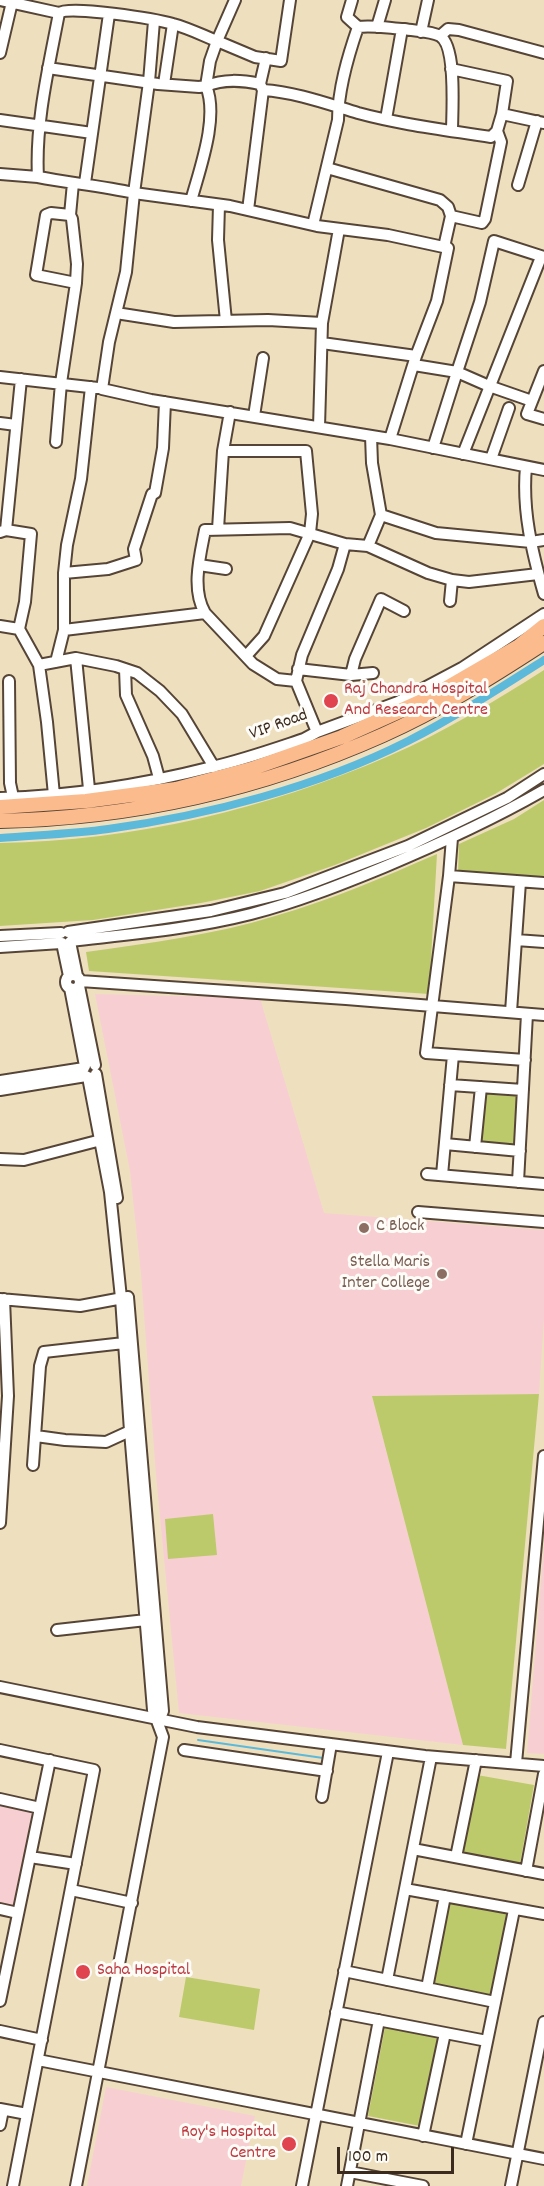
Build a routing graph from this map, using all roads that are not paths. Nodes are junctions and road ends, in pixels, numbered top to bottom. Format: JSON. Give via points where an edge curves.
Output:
{"nodes":[{"id":1,"x":0,"y":0,"type":"edge"},
{"id":2,"x":235,"y":0,"type":"edge"},
{"id":3,"x":290,"y":0,"type":"edge"},
{"id":4,"x":352,"y":0,"type":"edge"},
{"id":5,"x":385,"y":0,"type":"edge"},
{"id":6,"x":428,"y":0,"type":"edge"},
{"id":7,"x":12,"y":2,"type":"junction"},
{"id":8,"x":36,"y":4,"type":"edge"},
{"id":9,"x":88,"y":5,"type":"edge"},
{"id":10,"x":59,"y":13,"type":"junction"},
{"id":11,"x":109,"y":14,"type":"junction"},
{"id":12,"x":154,"y":21,"type":"junction"},
{"id":13,"x":173,"y":24,"type":"junction"},
{"id":14,"x":358,"y":27,"type":"junction"},
{"id":15,"x":377,"y":27,"type":"junction"},
{"id":16,"x":402,"y":29,"type":"junction"},
{"id":17,"x":421,"y":32,"type":"junction"},
{"id":18,"x":440,"y":36,"type":"junction"},
{"id":19,"x":217,"y":41,"type":"junction"},
{"id":20,"x":0,"y":53,"type":"edge"},
{"id":21,"x":544,"y":53,"type":"edge"},
{"id":22,"x":266,"y":58,"type":"junction"},
{"id":23,"x":48,"y":68,"type":"junction"},
{"id":24,"x":451,"y":69,"type":"junction"},
{"id":25,"x":100,"y":76,"type":"junction"},
{"id":26,"x":149,"y":82,"type":"junction"},
{"id":27,"x":164,"y":84,"type":"junction"},
{"id":28,"x":206,"y":86,"type":"junction"},
{"id":29,"x":262,"y":87,"type":"junction"},
{"id":30,"x":339,"y":106,"type":"junction"},
{"id":31,"x":502,"y":114,"type":"junction"},
{"id":32,"x":386,"y":119,"type":"junction"},
{"id":33,"x":0,"y":120,"type":"edge"},
{"id":34,"x":540,"y":122,"type":"edge"},
{"id":35,"x":41,"y":126,"type":"junction"},
{"id":36,"x":452,"y":131,"type":"junction"},
{"id":37,"x":497,"y":131,"type":"junction"},
{"id":38,"x":92,"y":133,"type":"junction"},
{"id":39,"x":327,"y":168,"type":"junction"},
{"id":40,"x":0,"y":174,"type":"edge"},
{"id":41,"x":38,"y":177,"type":"junction"},
{"id":42,"x":73,"y":183,"type":"junction"},
{"id":43,"x":85,"y":183,"type":"junction"},
{"id":44,"x":518,"y":185,"type":"dead end"},
{"id":45,"x":134,"y":193,"type":"junction"},
{"id":46,"x":191,"y":201,"type":"junction"},
{"id":47,"x":219,"y":205,"type":"junction"},
{"id":48,"x":248,"y":210,"type":"junction"},
{"id":49,"x":70,"y":215,"type":"junction"},
{"id":50,"x":451,"y":216,"type":"junction"},
{"id":51,"x":482,"y":223,"type":"junction"},
{"id":52,"x":313,"y":225,"type":"junction"},
{"id":53,"x":339,"y":229,"type":"junction"},
{"id":54,"x":494,"y":241,"type":"junction"},
{"id":55,"x":444,"y":248,"type":"junction"},
{"id":56,"x":543,"y":257,"type":"edge"},
{"id":57,"x":76,"y":283,"type":"junction"},
{"id":58,"x":116,"y":313,"type":"junction"},
{"id":59,"x":226,"y":321,"type":"junction"},
{"id":60,"x":322,"y":323,"type":"junction"},
{"id":61,"x":322,"y":343,"type":"junction"},
{"id":62,"x":263,"y":358,"type":"dead end"},
{"id":63,"x":415,"y":361,"type":"junction"},
{"id":64,"x":544,"y":371,"type":"edge"},
{"id":65,"x":458,"y":372,"type":"junction"},
{"id":66,"x":0,"y":376,"type":"edge"},
{"id":67,"x":21,"y":379,"type":"junction"},
{"id":68,"x":61,"y":383,"type":"junction"},
{"id":69,"x":489,"y":386,"type":"junction"},
{"id":70,"x":91,"y":387,"type":"junction"},
{"id":71,"x":102,"y":389,"type":"junction"},
{"id":72,"x":532,"y":401,"type":"junction"},
{"id":73,"x":165,"y":402,"type":"junction"},
{"id":74,"x":509,"y":408,"type":"dead end"},
{"id":75,"x":230,"y":412,"type":"junction"},
{"id":76,"x":254,"y":416,"type":"junction"},
{"id":77,"x":544,"y":419,"type":"edge"},
{"id":78,"x":0,"y":423,"type":"edge"},
{"id":79,"x":16,"y":425,"type":"junction"},
{"id":80,"x":319,"y":427,"type":"junction"},
{"id":81,"x":370,"y":436,"type":"junction"},
{"id":82,"x":390,"y":439,"type":"junction"},
{"id":83,"x":56,"y":442,"type":"dead end"},
{"id":84,"x":433,"y":448,"type":"junction"},
{"id":85,"x":223,"y":451,"type":"junction"},
{"id":86,"x":463,"y":454,"type":"junction"},
{"id":87,"x":491,"y":459,"type":"junction"},
{"id":88,"x":526,"y":467,"type":"junction"},
{"id":89,"x":544,"y":470,"type":"edge"},
{"id":90,"x":381,"y":515,"type":"junction"},
{"id":91,"x":218,"y":530,"type":"junction"},
{"id":92,"x":3,"y":531,"type":"edge"},
{"id":93,"x":310,"y":533,"type":"junction"},
{"id":94,"x":544,"y":540,"type":"edge"},
{"id":95,"x":531,"y":542,"type":"junction"},
{"id":96,"x":345,"y":544,"type":"junction"},
{"id":97,"x":368,"y":546,"type":"junction"},
{"id":98,"x":199,"y":565,"type":"junction"},
{"id":99,"x":226,"y":569,"type":"dead end"},
{"id":100,"x":64,"y":573,"type":"junction"},
{"id":101,"x":538,"y":574,"type":"junction"},
{"id":102,"x":452,"y":580,"type":"junction"},
{"id":103,"x":544,"y":594,"type":"edge"},
{"id":104,"x":450,"y":601,"type":"dead end"},
{"id":105,"x":404,"y":611,"type":"dead end"},
{"id":106,"x":205,"y":613,"type":"junction"},
{"id":107,"x":544,"y":614,"type":"edge"},
{"id":108,"x":0,"y":626,"type":"edge"},
{"id":109,"x":544,"y":626,"type":"edge"},
{"id":110,"x":19,"y":629,"type":"junction"},
{"id":111,"x":64,"y":630,"type":"junction"},
{"id":112,"x":544,"y":643,"type":"edge"},
{"id":113,"x":246,"y":656,"type":"junction"},
{"id":114,"x":76,"y":658,"type":"junction"},
{"id":115,"x":56,"y":662,"type":"junction"},
{"id":116,"x":39,"y":665,"type":"junction"},
{"id":117,"x":125,"y":669,"type":"junction"},
{"id":118,"x":298,"y":669,"type":"junction"},
{"id":119,"x":373,"y":673,"type":"dead end"},
{"id":120,"x":351,"y":675,"type":"junction"},
{"id":121,"x":9,"y":681,"type":"dead end"},
{"id":122,"x":296,"y":681,"type":"junction"},
{"id":123,"x":318,"y":732,"type":"junction"},
{"id":124,"x":214,"y":767,"type":"junction"},
{"id":125,"x":544,"y":774,"type":"edge"},
{"id":126,"x":159,"y":778,"type":"junction"},
{"id":127,"x":89,"y":789,"type":"junction"},
{"id":128,"x":544,"y":790,"type":"edge"},
{"id":129,"x":54,"y":795,"type":"junction"},
{"id":130,"x":13,"y":797,"type":"junction"},
{"id":131,"x":0,"y":798,"type":"edge"},
{"id":132,"x":0,"y":807,"type":"edge"},
{"id":133,"x":0,"y":821,"type":"edge"},
{"id":134,"x":452,"y":838,"type":"junction"},
{"id":135,"x":449,"y":876,"type":"junction"},
{"id":136,"x":520,"y":882,"type":"junction"},
{"id":137,"x":544,"y":884,"type":"edge"},
{"id":138,"x":0,"y":936,"type":"edge"},
{"id":139,"x":66,"y":939,"type":"junction"},
{"id":140,"x":516,"y":940,"type":"junction"},
{"id":141,"x":544,"y":942,"type":"edge"},
{"id":142,"x":0,"y":947,"type":"edge"},
{"id":143,"x":75,"y":981,"type":"junction"},
{"id":144,"x":432,"y":1006,"type":"junction"},
{"id":145,"x":511,"y":1012,"type":"junction"},
{"id":146,"x":528,"y":1014,"type":"junction"},
{"id":147,"x":544,"y":1015,"type":"edge"},
{"id":148,"x":453,"y":1055,"type":"junction"},
{"id":149,"x":525,"y":1060,"type":"junction"},
{"id":150,"x":89,"y":1071,"type":"junction"},
{"id":151,"x":0,"y":1082,"type":"edge"},
{"id":152,"x":450,"y":1085,"type":"junction"},
{"id":153,"x":482,"y":1087,"type":"junction"},
{"id":154,"x":0,"y":1090,"type":"edge"},
{"id":155,"x":523,"y":1090,"type":"junction"},
{"id":156,"x":101,"y":1140,"type":"junction"},
{"id":157,"x":445,"y":1144,"type":"junction"},
{"id":158,"x":475,"y":1147,"type":"junction"},
{"id":159,"x":520,"y":1151,"type":"junction"},
{"id":160,"x":0,"y":1159,"type":"edge"},
{"id":161,"x":427,"y":1174,"type":"dead end"},
{"id":162,"x":442,"y":1175,"type":"junction"},
{"id":163,"x":518,"y":1182,"type":"junction"},
{"id":164,"x":544,"y":1184,"type":"edge"},
{"id":165,"x":418,"y":1212,"type":"dead end"},
{"id":166,"x":544,"y":1222,"type":"edge"},
{"id":167,"x":125,"y":1297,"type":"junction"},
{"id":168,"x":2,"y":1299,"type":"edge"},
{"id":169,"x":124,"y":1342,"type":"junction"},
{"id":170,"x":130,"y":1431,"type":"junction"},
{"id":171,"x":36,"y":1436,"type":"junction"},
{"id":172,"x":544,"y":1456,"type":"edge"},
{"id":173,"x":33,"y":1465,"type":"dead end"},
{"id":174,"x":0,"y":1523,"type":"edge"},
{"id":175,"x":146,"y":1620,"type":"junction"},
{"id":176,"x":57,"y":1630,"type":"dead end"},
{"id":177,"x":0,"y":1687,"type":"edge"},
{"id":178,"x":158,"y":1720,"type":"junction"},
{"id":179,"x":331,"y":1744,"type":"junction"},
{"id":180,"x":0,"y":1750,"type":"edge"},
{"id":181,"x":184,"y":1750,"type":"dead end"},
{"id":182,"x":388,"y":1752,"type":"junction"},
{"id":183,"x":431,"y":1757,"type":"junction"},
{"id":184,"x":50,"y":1760,"type":"junction"},
{"id":185,"x":476,"y":1760,"type":"junction"},
{"id":186,"x":516,"y":1763,"type":"junction"},
{"id":187,"x":544,"y":1766,"type":"edge"},
{"id":188,"x":327,"y":1771,"type":"junction"},
{"id":189,"x":544,"y":1774,"type":"edge"},
{"id":190,"x":322,"y":1797,"type":"dead end"},
{"id":191,"x":0,"y":1800,"type":"edge"},
{"id":192,"x":40,"y":1808,"type":"junction"},
{"id":193,"x":413,"y":1849,"type":"junction"},
{"id":194,"x":30,"y":1857,"type":"junction"},
{"id":195,"x":456,"y":1857,"type":"junction"},
{"id":196,"x":76,"y":1864,"type":"junction"},
{"id":197,"x":526,"y":1870,"type":"junction"},
{"id":198,"x":544,"y":1874,"type":"edge"},
{"id":199,"x":405,"y":1889,"type":"junction"},
{"id":200,"x":71,"y":1890,"type":"junction"},
{"id":201,"x":445,"y":1896,"type":"junction"},
{"id":202,"x":128,"y":1902,"type":"junction"},
{"id":203,"x":0,"y":1909,"type":"edge"},
{"id":204,"x":514,"y":1910,"type":"junction"},
{"id":205,"x":18,"y":1913,"type":"junction"},
{"id":206,"x":544,"y":1914,"type":"edge"},
{"id":207,"x":4,"y":1961,"type":"edge"},
{"id":208,"x":344,"y":1971,"type":"junction"},
{"id":209,"x":387,"y":1980,"type":"junction"},
{"id":210,"x":427,"y":1988,"type":"junction"},
{"id":211,"x":1,"y":1989,"type":"edge"},
{"id":212,"x":0,"y":2001,"type":"edge"},
{"id":213,"x":495,"y":2001,"type":"junction"},
{"id":214,"x":336,"y":2012,"type":"junction"},
{"id":215,"x":379,"y":2020,"type":"junction"},
{"id":216,"x":544,"y":2022,"type":"edge"},
{"id":217,"x":0,"y":2031,"type":"edge"},
{"id":218,"x":445,"y":2033,"type":"junction"},
{"id":219,"x":42,"y":2040,"type":"junction"},
{"id":220,"x":487,"y":2041,"type":"junction"},
{"id":221,"x":38,"y":2060,"type":"junction"},
{"id":222,"x":95,"y":2072,"type":"junction"},
{"id":223,"x":2,"y":2109,"type":"edge"},
{"id":224,"x":27,"y":2114,"type":"junction"},
{"id":225,"x":316,"y":2115,"type":"junction"},
{"id":226,"x":360,"y":2124,"type":"junction"},
{"id":227,"x":0,"y":2125,"type":"edge"},
{"id":228,"x":423,"y":2136,"type":"junction"},
{"id":229,"x":466,"y":2144,"type":"junction"},
{"id":230,"x":518,"y":2154,"type":"junction"},
{"id":231,"x":544,"y":2159,"type":"edge"},
{"id":232,"x":350,"y":2172,"type":"junction"},
{"id":233,"x":397,"y":2183,"type":"edge"},
{"id":234,"x":13,"y":2186,"type":"edge"},
{"id":235,"x":69,"y":2186,"type":"edge"},
{"id":236,"x":76,"y":2186,"type":"edge"},
{"id":237,"x":302,"y":2186,"type":"edge"},
{"id":238,"x":348,"y":2186,"type":"edge"},
{"id":239,"x":423,"y":2186,"type":"edge"},
{"id":240,"x":511,"y":2186,"type":"edge"}],
"edges":[{"from":1,"to":7,"type":"street"},
{"from":2,"to":19,"type":"street"},
{"from":3,"to":22,"type":"street","via":[[281,61]]},
{"from":4,"to":14,"type":"street","via":[[347,17]]},
{"from":5,"to":15,"type":"street"},
{"from":6,"to":17,"type":"street"},
{"from":7,"to":8,"type":"street"},
{"from":7,"to":20,"type":"street"},
{"from":8,"to":10,"type":"street"},
{"from":9,"to":10,"type":"street"},
{"from":9,"to":11,"type":"street"},
{"from":10,"to":23,"type":"street"},
{"from":11,"to":12,"type":"street"},
{"from":11,"to":25,"type":"street"},
{"from":12,"to":13,"type":"street"},
{"from":12,"to":26,"type":"street"},
{"from":13,"to":19,"type":"street"},
{"from":13,"to":27,"type":"street"},
{"from":14,"to":15,"type":"street"},
{"from":14,"to":30,"type":"street"},
{"from":15,"to":16,"type":"street"},
{"from":16,"to":17,"type":"street"},
{"from":16,"to":32,"type":"street"},
{"from":17,"to":18,"type":"street"},
{"from":18,"to":21,"type":"street","via":[[447,29],[459,30]]},
{"from":18,"to":24,"type":"street","via":[[449,50]]},
{"from":19,"to":22,"type":"street"},
{"from":19,"to":28,"type":"street"},
{"from":22,"to":29,"type":"street"},
{"from":23,"to":25,"type":"street"},
{"from":23,"to":35,"type":"street"},
{"from":24,"to":31,"type":"street","via":[[507,81]]},
{"from":24,"to":36,"type":"street"},
{"from":25,"to":26,"type":"street"},
{"from":25,"to":38,"type":"street"},
{"from":26,"to":27,"type":"street"},
{"from":26,"to":45,"type":"street"},
{"from":27,"to":28,"type":"street"},
{"from":28,"to":29,"type":"street","via":[[230,80]]},
{"from":28,"to":46,"type":"street","via":[[212,116]]},
{"from":29,"to":30,"type":"street"},
{"from":29,"to":48,"type":"street"},
{"from":30,"to":32,"type":"street"},
{"from":30,"to":39,"type":"street"},
{"from":31,"to":34,"type":"street"},
{"from":31,"to":37,"type":"street"},
{"from":32,"to":36,"type":"street"},
{"from":33,"to":35,"type":"street"},
{"from":34,"to":44,"type":"street"},
{"from":35,"to":38,"type":"street"},
{"from":35,"to":41,"type":"street"},
{"from":36,"to":37,"type":"street","via":[[491,137]]},
{"from":37,"to":51,"type":"street","via":[[501,142]]},
{"from":38,"to":43,"type":"street"},
{"from":39,"to":50,"type":"street","via":[[440,200]]},
{"from":39,"to":52,"type":"street"},
{"from":40,"to":41,"type":"street"},
{"from":41,"to":42,"type":"street"},
{"from":42,"to":43,"type":"street"},
{"from":42,"to":49,"type":"street"},
{"from":43,"to":45,"type":"street"},
{"from":45,"to":46,"type":"street"},
{"from":45,"to":58,"type":"street","via":[[126,273]]},
{"from":46,"to":47,"type":"street"},
{"from":47,"to":48,"type":"street"},
{"from":47,"to":59,"type":"street","via":[[218,240]]},
{"from":48,"to":52,"type":"street"},
{"from":49,"to":57,"type":"street"},
{"from":49,"to":57,"type":"street","via":[[46,215],[36,275]]},
{"from":50,"to":51,"type":"street"},
{"from":50,"to":55,"type":"street"},
{"from":51,"to":54,"type":"street"},
{"from":52,"to":53,"type":"street"},
{"from":53,"to":55,"type":"street"},
{"from":53,"to":60,"type":"street"},
{"from":54,"to":56,"type":"street"},
{"from":54,"to":65,"type":"street"},
{"from":55,"to":63,"type":"street","via":[[448,248],[437,301]]},
{"from":56,"to":69,"type":"street"},
{"from":57,"to":68,"type":"street"},
{"from":58,"to":59,"type":"street","via":[[174,322]]},
{"from":58,"to":71,"type":"street"},
{"from":59,"to":60,"type":"street"},
{"from":60,"to":61,"type":"street"},
{"from":61,"to":63,"type":"street"},
{"from":61,"to":80,"type":"street"},
{"from":62,"to":76,"type":"street"},
{"from":63,"to":65,"type":"street"},
{"from":63,"to":82,"type":"street"},
{"from":64,"to":72,"type":"street"},
{"from":65,"to":69,"type":"street"},
{"from":65,"to":84,"type":"street"},
{"from":66,"to":67,"type":"street"},
{"from":67,"to":68,"type":"street"},
{"from":67,"to":79,"type":"street"},
{"from":68,"to":70,"type":"street"},
{"from":68,"to":83,"type":"street"},
{"from":69,"to":72,"type":"street"},
{"from":69,"to":86,"type":"street"},
{"from":70,"to":71,"type":"street"},
{"from":70,"to":100,"type":"street","via":[[81,479]]},
{"from":71,"to":73,"type":"street"},
{"from":72,"to":77,"type":"street","via":[[527,414]]},
{"from":73,"to":75,"type":"street"},
{"from":73,"to":100,"type":"street","via":[[163,448],[155,493],[134,549],[136,560],[108,569]]},
{"from":74,"to":87,"type":"street"},
{"from":75,"to":76,"type":"street"},
{"from":75,"to":85,"type":"street"},
{"from":76,"to":80,"type":"street"},
{"from":78,"to":79,"type":"street"},
{"from":79,"to":92,"type":"street","via":[[10,504]]},
{"from":80,"to":81,"type":"street"},
{"from":81,"to":82,"type":"street"},
{"from":81,"to":90,"type":"street"},
{"from":82,"to":84,"type":"street"},
{"from":84,"to":86,"type":"street"},
{"from":85,"to":91,"type":"street"},
{"from":85,"to":93,"type":"street","via":[[306,451]]},
{"from":86,"to":87,"type":"street"},
{"from":87,"to":88,"type":"street"},
{"from":88,"to":89,"type":"street"},
{"from":88,"to":95,"type":"street","via":[[524,492]]},
{"from":90,"to":95,"type":"street","via":[[436,533]]},
{"from":90,"to":97,"type":"street"},
{"from":91,"to":93,"type":"street","via":[[290,528]]},
{"from":91,"to":98,"type":"street","via":[[205,530]]},
{"from":92,"to":110,"type":"street","via":[[31,534]]},
{"from":93,"to":96,"type":"street"},
{"from":93,"to":113,"type":"street","via":[[264,636]]},
{"from":94,"to":95,"type":"street"},
{"from":95,"to":101,"type":"street"},
{"from":96,"to":97,"type":"street"},
{"from":96,"to":118,"type":"street"},
{"from":97,"to":102,"type":"street"},
{"from":98,"to":99,"type":"street"},
{"from":98,"to":106,"type":"street","via":[[198,595]]},
{"from":100,"to":111,"type":"street"},
{"from":101,"to":102,"type":"street","via":[[469,582]]},
{"from":101,"to":103,"type":"street"},
{"from":102,"to":104,"type":"street"},
{"from":105,"to":120,"type":"street","via":[[381,599]]},
{"from":106,"to":111,"type":"street"},
{"from":106,"to":113,"type":"street"},
{"from":107,"to":123,"type":"street","name":"VIP Road","via":[[462,668],[399,702]]},
{"from":108,"to":110,"type":"street"},
{"from":109,"to":132,"type":"main road","name":"VIP Road","via":[[519,646],[431,697],[342,737],[251,769],[176,789]]},
{"from":110,"to":116,"type":"street"},
{"from":111,"to":115,"type":"street"},
{"from":112,"to":133,"type":"main road","via":[[442,706],[303,767],[225,791],[134,809]]},
{"from":113,"to":122,"type":"street","via":[[277,679]]},
{"from":114,"to":115,"type":"street"},
{"from":114,"to":117,"type":"street"},
{"from":114,"to":127,"type":"street"},
{"from":115,"to":116,"type":"street"},
{"from":116,"to":129,"type":"street"},
{"from":117,"to":124,"type":"street","via":[[160,691],[182,714]]},
{"from":117,"to":126,"type":"street","via":[[126,695]]},
{"from":118,"to":120,"type":"street"},
{"from":118,"to":122,"type":"street"},
{"from":119,"to":120,"type":"street"},
{"from":121,"to":130,"type":"street"},
{"from":122,"to":123,"type":"street"},
{"from":123,"to":124,"type":"street","name":"VIP Road"},
{"from":124,"to":126,"type":"street","name":"VIP Road"},
{"from":125,"to":139,"type":"street","via":[[507,798],[408,846],[285,893]]},
{"from":126,"to":127,"type":"street","name":"VIP Road"},
{"from":127,"to":129,"type":"street","name":"VIP Road"},
{"from":128,"to":134,"type":"street"},
{"from":129,"to":130,"type":"street","name":"VIP Road"},
{"from":130,"to":131,"type":"street","name":"VIP Road"},
{"from":134,"to":135,"type":"street"},
{"from":134,"to":139,"type":"street","via":[[312,897],[250,914],[171,929]]},
{"from":135,"to":136,"type":"street"},
{"from":135,"to":144,"type":"street"},
{"from":136,"to":137,"type":"street"},
{"from":136,"to":140,"type":"street"},
{"from":138,"to":139,"type":"street"},
{"from":139,"to":142,"type":"street"},
{"from":139,"to":143,"type":"street"},
{"from":140,"to":141,"type":"street"},
{"from":140,"to":145,"type":"street"},
{"from":143,"to":144,"type":"street"},
{"from":143,"to":150,"type":"street"},
{"from":144,"to":145,"type":"street"},
{"from":144,"to":148,"type":"street","via":[[426,1053]]},
{"from":145,"to":146,"type":"street"},
{"from":146,"to":147,"type":"street"},
{"from":146,"to":149,"type":"street"},
{"from":148,"to":149,"type":"street"},
{"from":148,"to":152,"type":"street"},
{"from":149,"to":155,"type":"street"},
{"from":150,"to":151,"type":"street"},
{"from":150,"to":154,"type":"street"},
{"from":150,"to":156,"type":"street"},
{"from":150,"to":167,"type":"street","via":[[115,1175]]},
{"from":152,"to":153,"type":"street"},
{"from":152,"to":157,"type":"street"},
{"from":153,"to":155,"type":"street"},
{"from":153,"to":158,"type":"street"},
{"from":155,"to":159,"type":"street"},
{"from":156,"to":160,"type":"street","via":[[24,1160]]},
{"from":156,"to":167,"type":"street"},
{"from":157,"to":158,"type":"street"},
{"from":157,"to":162,"type":"street"},
{"from":158,"to":159,"type":"street"},
{"from":159,"to":163,"type":"street"},
{"from":161,"to":162,"type":"street"},
{"from":162,"to":163,"type":"street"},
{"from":163,"to":164,"type":"street"},
{"from":165,"to":166,"type":"street"},
{"from":167,"to":168,"type":"street","via":[[80,1306]]},
{"from":167,"to":169,"type":"street"},
{"from":167,"to":178,"type":"street","via":[[163,1711]]},
{"from":168,"to":174,"type":"street","via":[[8,1396]]},
{"from":169,"to":170,"type":"street"},
{"from":169,"to":171,"type":"street","via":[[44,1352]]},
{"from":170,"to":171,"type":"street","via":[[106,1442]]},
{"from":170,"to":175,"type":"street"},
{"from":171,"to":173,"type":"street"},
{"from":172,"to":186,"type":"street"},
{"from":175,"to":176,"type":"street"},
{"from":175,"to":178,"type":"street","via":[[153,1710]]},
{"from":177,"to":178,"type":"street"},
{"from":178,"to":179,"type":"street"},
{"from":178,"to":202,"type":"street","via":[[163,1737]]},
{"from":179,"to":182,"type":"street"},
{"from":179,"to":188,"type":"street"},
{"from":180,"to":184,"type":"street"},
{"from":181,"to":188,"type":"street"},
{"from":182,"to":183,"type":"street"},
{"from":182,"to":208,"type":"street"},
{"from":183,"to":185,"type":"street"},
{"from":183,"to":193,"type":"street"},
{"from":184,"to":192,"type":"street"},
{"from":184,"to":196,"type":"street","via":[[94,1770]]},
{"from":185,"to":186,"type":"street"},
{"from":185,"to":195,"type":"street"},
{"from":186,"to":187,"type":"street"},
{"from":188,"to":190,"type":"street"},
{"from":189,"to":197,"type":"street"},
{"from":191,"to":192,"type":"street"},
{"from":192,"to":194,"type":"street"},
{"from":193,"to":195,"type":"street"},
{"from":193,"to":199,"type":"street"},
{"from":194,"to":196,"type":"street"},
{"from":194,"to":205,"type":"street"},
{"from":195,"to":197,"type":"street"},
{"from":196,"to":200,"type":"street"},
{"from":197,"to":198,"type":"street"},
{"from":199,"to":201,"type":"street"},
{"from":199,"to":209,"type":"street"},
{"from":200,"to":202,"type":"street"},
{"from":200,"to":219,"type":"street"},
{"from":201,"to":204,"type":"street"},
{"from":201,"to":210,"type":"street"},
{"from":202,"to":222,"type":"street"},
{"from":203,"to":205,"type":"street"},
{"from":204,"to":206,"type":"street"},
{"from":204,"to":213,"type":"street"},
{"from":205,"to":207,"type":"street"},
{"from":207,"to":211,"type":"street"},
{"from":208,"to":209,"type":"street"},
{"from":208,"to":214,"type":"street"},
{"from":209,"to":210,"type":"street"},
{"from":210,"to":213,"type":"street"},
{"from":211,"to":212,"type":"street"},
{"from":213,"to":220,"type":"street"},
{"from":214,"to":215,"type":"street"},
{"from":214,"to":225,"type":"street"},
{"from":215,"to":218,"type":"street"},
{"from":215,"to":226,"type":"street"},
{"from":216,"to":230,"type":"street"},
{"from":217,"to":219,"type":"street"},
{"from":218,"to":220,"type":"street"},
{"from":218,"to":228,"type":"street"},
{"from":219,"to":221,"type":"street"},
{"from":220,"to":229,"type":"street"},
{"from":221,"to":222,"type":"street"},
{"from":221,"to":224,"type":"street"},
{"from":222,"to":225,"type":"street"},
{"from":222,"to":235,"type":"street"},
{"from":222,"to":236,"type":"street"},
{"from":223,"to":224,"type":"street"},
{"from":223,"to":227,"type":"street"},
{"from":224,"to":234,"type":"street"},
{"from":225,"to":226,"type":"street"},
{"from":225,"to":237,"type":"street"},
{"from":226,"to":228,"type":"street"},
{"from":226,"to":232,"type":"street"},
{"from":228,"to":229,"type":"street"},
{"from":229,"to":230,"type":"street"},
{"from":230,"to":231,"type":"street"},
{"from":230,"to":240,"type":"street"},
{"from":232,"to":233,"type":"street"},
{"from":232,"to":238,"type":"street"},
{"from":233,"to":239,"type":"street"}]}
